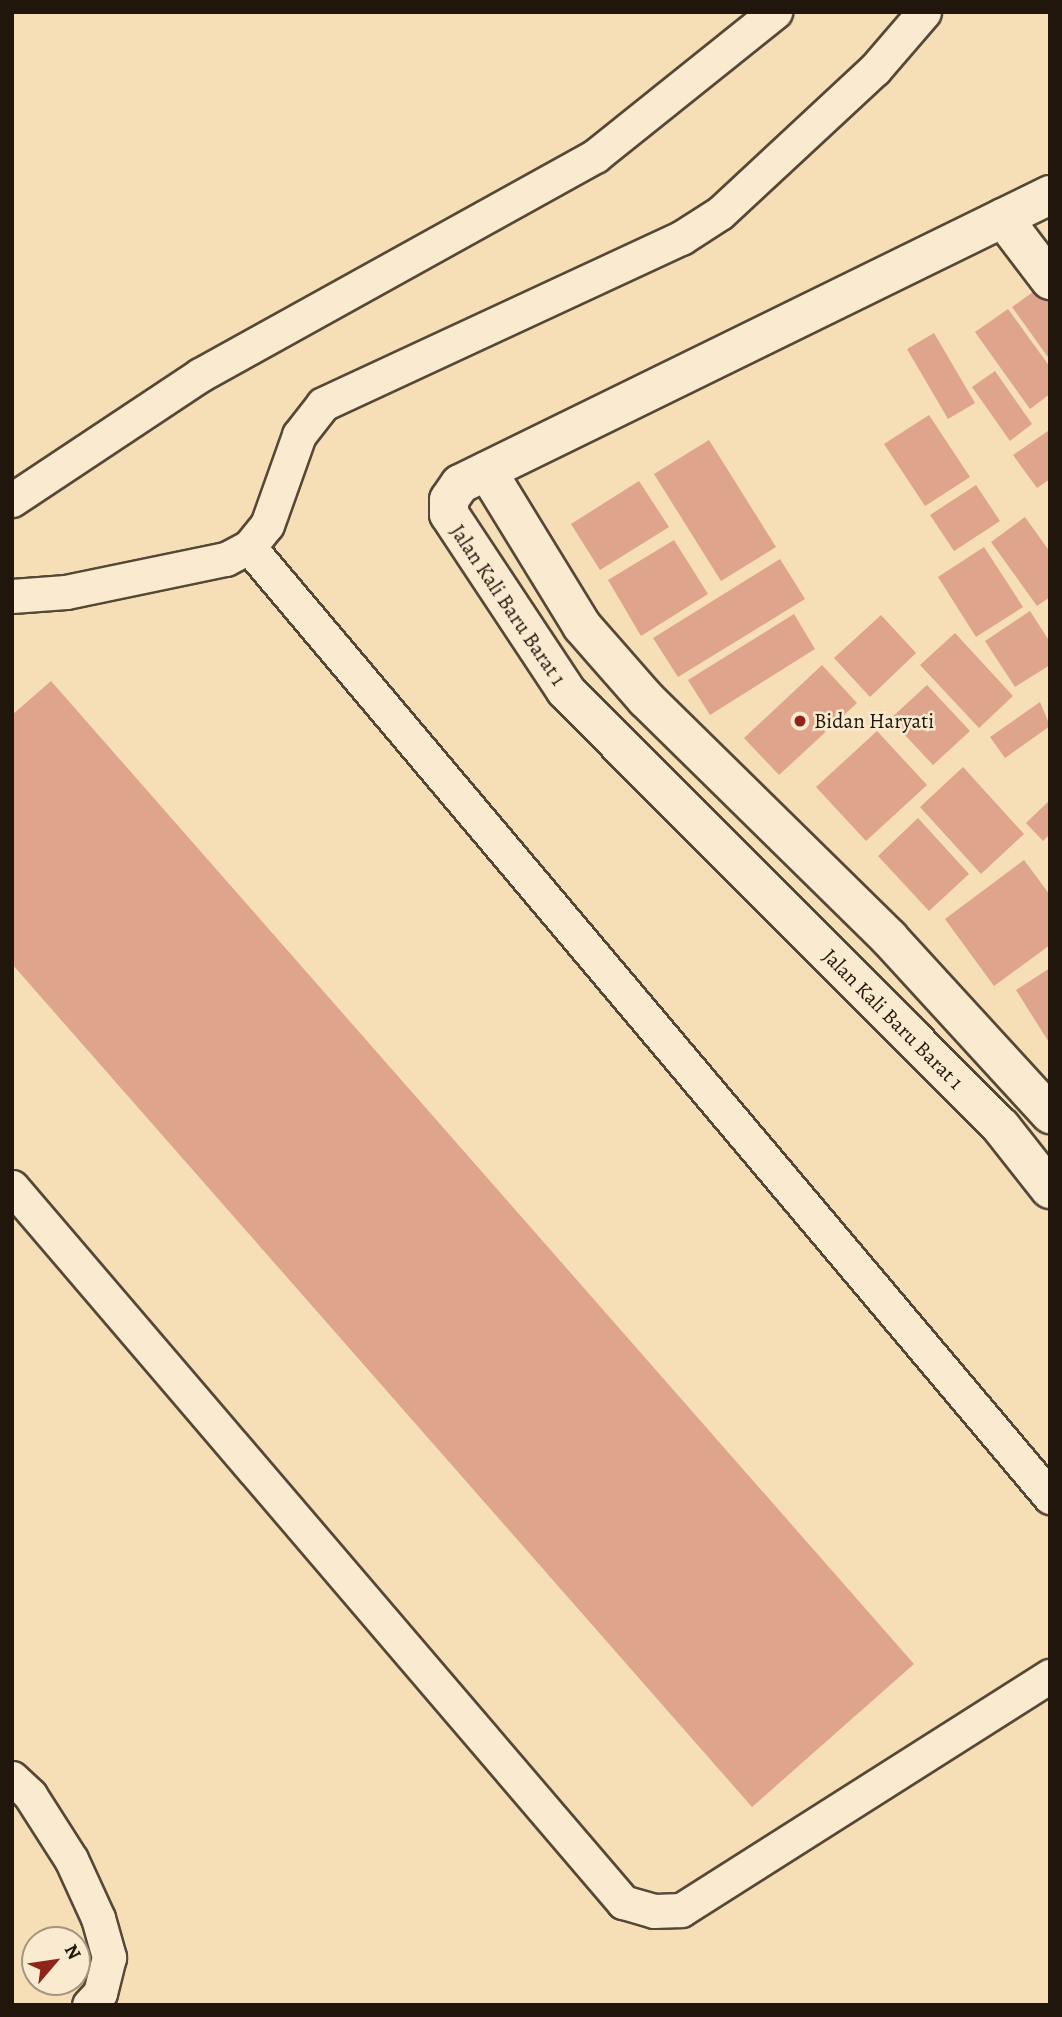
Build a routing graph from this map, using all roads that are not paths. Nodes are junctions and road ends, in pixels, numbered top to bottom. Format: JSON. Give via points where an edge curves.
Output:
{"nodes":[{"id":1,"x":775,"y":12,"type":"edge"},
{"id":2,"x":924,"y":12,"type":"edge"},
{"id":3,"x":1050,"y":195,"type":"edge"},
{"id":4,"x":1003,"y":218,"type":"junction"},
{"id":5,"x":1050,"y":279,"type":"edge"},
{"id":6,"x":487,"y":471,"type":"junction"},
{"id":7,"x":12,"y":500,"type":"edge"},
{"id":8,"x":249,"y":547,"type":"junction"},
{"id":9,"x":12,"y":596,"type":"edge"},
{"id":10,"x":1050,"y":1114,"type":"edge"},
{"id":11,"x":12,"y":1187,"type":"edge"},
{"id":12,"x":1050,"y":1189,"type":"edge"},
{"id":13,"x":1050,"y":1497,"type":"edge"},
{"id":14,"x":1050,"y":1676,"type":"edge"},
{"id":15,"x":12,"y":1778,"type":"edge"},
{"id":16,"x":89,"y":2005,"type":"edge"}],
"edges":[{"from":1,"to":7,"type":"lane","via":[[595,156],[200,375]]},
{"from":2,"to":8,"type":"lane","via":[[875,69],[720,213],[681,238],[323,404],[299,435],[267,525]]},
{"from":3,"to":4,"type":"street","name":"Jalan Kali Baru Barat 1"},
{"from":4,"to":5,"type":"street"},
{"from":4,"to":6,"type":"street","name":"Jalan Kali Baru Barat 1"},
{"from":6,"to":10,"type":"street","via":[[582,626],[628,678],[953,1003]]},
{"from":6,"to":12,"type":"street","name":"Jalan Kali Baru Barat 1","via":[[460,484],[449,500],[449,514],[566,691],[1001,1127]]},
{"from":8,"to":9,"type":"lane","via":[[212,562],[65,592]]},
{"from":8,"to":13,"type":"lane"},
{"from":11,"to":14,"type":"lane","via":[[623,1902],[654,1911],[681,1910]]},
{"from":15,"to":16,"type":"lane","via":[[30,1795],[71,1859],[99,1918],[109,1956],[100,1993]]}]}
